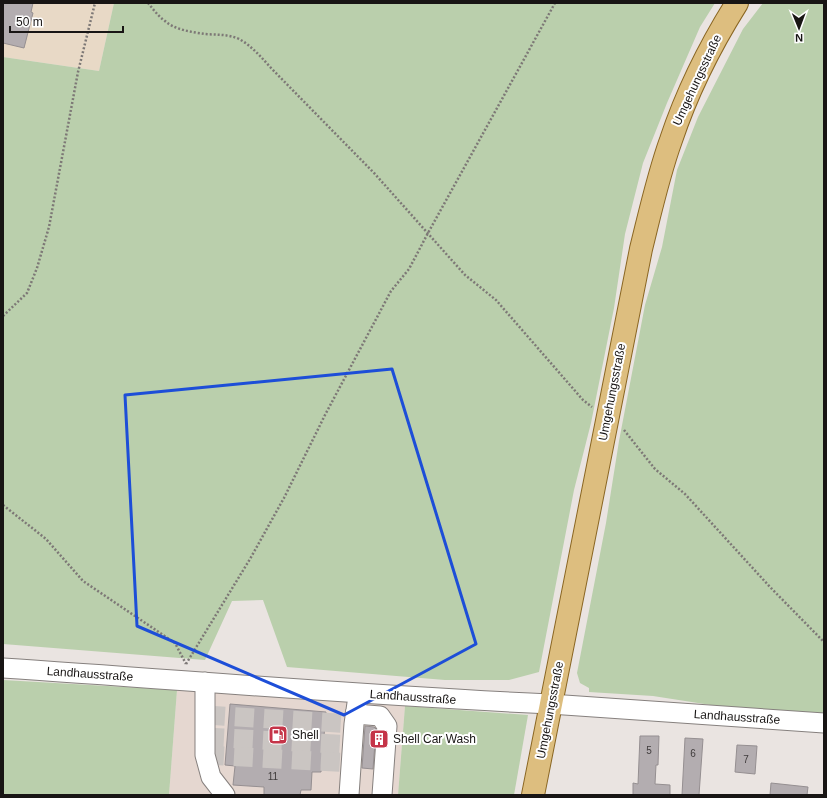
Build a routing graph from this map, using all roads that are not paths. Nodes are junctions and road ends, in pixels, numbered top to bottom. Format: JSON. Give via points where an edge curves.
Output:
{"nodes":[{"id":1,"x":737,"y":3,"type":"edge"},
{"id":2,"x":3,"y":668,"type":"edge"},
{"id":3,"x":205,"y":682,"type":"junction"},
{"id":4,"x":358,"y":693,"type":"junction"},
{"id":5,"x":550,"y":704,"type":"junction"},
{"id":6,"x":355,"y":714,"type":"junction"},
{"id":7,"x":824,"y":723,"type":"edge"},
{"id":8,"x":225,"y":795,"type":"edge"},
{"id":9,"x":349,"y":795,"type":"edge"},
{"id":10,"x":382,"y":795,"type":"edge"},
{"id":11,"x":533,"y":795,"type":"edge"}],
"edges":[{"from":1,"to":5,"type":"main road","name":"Umgehungsstraße","via":[[689,92],[670,141],[654,196],[641,249]]},
{"from":2,"to":3,"type":"street","name":"Landhausstraße","via":[[185,672]]},
{"from":3,"to":4,"type":"street","name":"Landhausstraße"},
{"from":3,"to":8,"type":"street","via":[[205,755],[211,777]]},
{"from":4,"to":5,"type":"street","name":"Landhausstraße"},
{"from":4,"to":6,"type":"street"},
{"from":5,"to":7,"type":"street","name":"Landhausstraße"},
{"from":5,"to":11,"type":"main road","name":"Umgehungsstraße"},
{"from":6,"to":9,"type":"street","via":[[357,743]]},
{"from":6,"to":10,"type":"street","via":[[380,716],[387,726]]}]}
